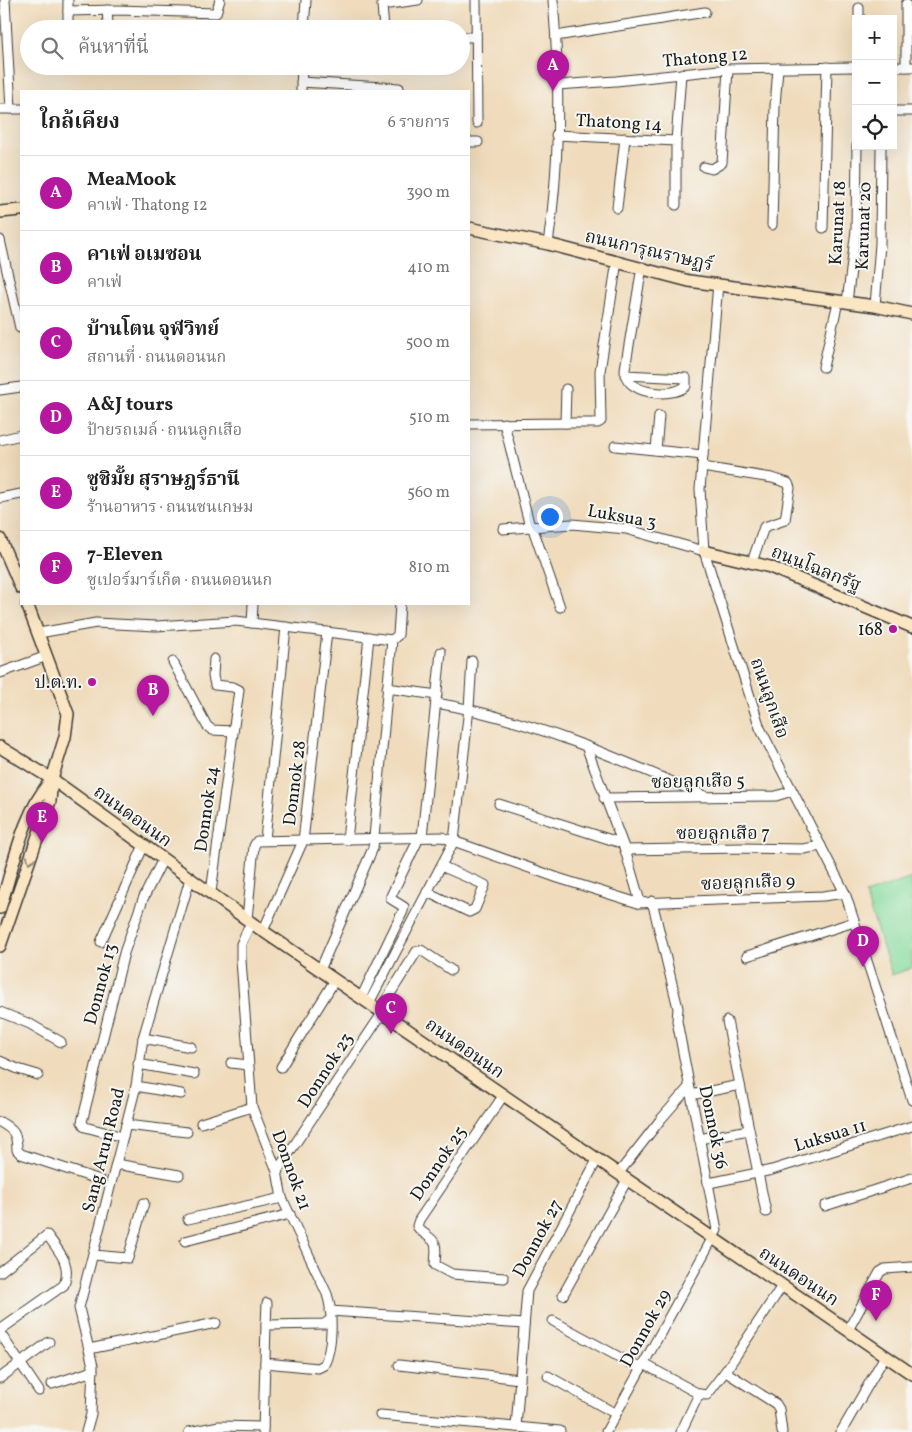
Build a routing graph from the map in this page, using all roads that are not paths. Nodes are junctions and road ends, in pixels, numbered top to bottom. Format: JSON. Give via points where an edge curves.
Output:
{"nodes":[{"id":1,"x":5,"y":0,"type":"edge"},
{"id":2,"x":68,"y":0,"type":"edge"},
{"id":3,"x":220,"y":0,"type":"edge"},
{"id":4,"x":306,"y":0,"type":"edge"},
{"id":5,"x":418,"y":0,"type":"edge"},
{"id":6,"x":476,"y":0,"type":"edge"},
{"id":7,"x":553,"y":0,"type":"edge"},
{"id":8,"x":906,"y":4,"type":"dead end"},
{"id":9,"x":859,"y":8,"type":"dead end"},
{"id":10,"x":108,"y":10,"type":"junction"},
{"id":11,"x":68,"y":12,"type":"junction"},
{"id":12,"x":705,"y":12,"type":"dead end"},
{"id":13,"x":859,"y":15,"type":"edge"},
{"id":14,"x":68,"y":20,"type":"edge"},
{"id":15,"x":108,"y":20,"type":"edge"},
{"id":16,"x":305,"y":20,"type":"edge"},
{"id":17,"x":383,"y":20,"type":"edge"},
{"id":18,"x":556,"y":36,"type":"junction"},
{"id":19,"x":470,"y":37,"type":"edge"},
{"id":20,"x":476,"y":37,"type":"junction"},
{"id":21,"x":827,"y":67,"type":"junction"},
{"id":22,"x":852,"y":67,"type":"edge"},
{"id":23,"x":909,"y":67,"type":"edge"},
{"id":24,"x":778,"y":68,"type":"junction"},
{"id":25,"x":728,"y":69,"type":"junction"},
{"id":26,"x":681,"y":74,"type":"junction"},
{"id":27,"x":557,"y":85,"type":"junction"},
{"id":28,"x":301,"y":87,"type":"edge"},
{"id":29,"x":398,"y":88,"type":"dead end"},
{"id":30,"x":0,"y":109,"type":"edge"},
{"id":31,"x":11,"y":109,"type":"junction"},
{"id":32,"x":20,"y":109,"type":"edge"},
{"id":33,"x":897,"y":111,"type":"edge"},
{"id":34,"x":912,"y":111,"type":"edge"},
{"id":35,"x":477,"y":123,"type":"dead end"},
{"id":36,"x":556,"y":135,"type":"junction"},
{"id":37,"x":625,"y":138,"type":"junction"},
{"id":38,"x":676,"y":141,"type":"junction"},
{"id":39,"x":857,"y":150,"type":"edge"},
{"id":40,"x":881,"y":150,"type":"edge"},
{"id":41,"x":704,"y":168,"type":"dead end"},
{"id":42,"x":676,"y":205,"type":"dead end"},
{"id":43,"x":617,"y":208,"type":"dead end"},
{"id":44,"x":20,"y":210,"type":"edge"},
{"id":45,"x":0,"y":212,"type":"edge"},
{"id":46,"x":772,"y":225,"type":"dead end"},
{"id":47,"x":470,"y":228,"type":"edge"},
{"id":48,"x":823,"y":228,"type":"dead end"},
{"id":49,"x":0,"y":240,"type":"edge"},
{"id":50,"x":548,"y":244,"type":"junction"},
{"id":51,"x":617,"y":261,"type":"junction"},
{"id":52,"x":642,"y":267,"type":"junction"},
{"id":53,"x":718,"y":284,"type":"junction"},
{"id":54,"x":843,"y":302,"type":"junction"},
{"id":55,"x":875,"y":306,"type":"junction"},
{"id":56,"x":912,"y":314,"type":"edge"},
{"id":57,"x":20,"y":328,"type":"edge"},
{"id":58,"x":823,"y":368,"type":"dead end"},
{"id":59,"x":625,"y":375,"type":"junction"},
{"id":60,"x":20,"y":387,"type":"edge"},
{"id":61,"x":566,"y":389,"type":"dead end"},
{"id":62,"x":0,"y":390,"type":"edge"},
{"id":63,"x":659,"y":416,"type":"dead end"},
{"id":64,"x":565,"y":423,"type":"junction"},
{"id":65,"x":470,"y":424,"type":"edge"},
{"id":66,"x":504,"y":424,"type":"junction"},
{"id":67,"x":20,"y":435,"type":"edge"},
{"id":68,"x":0,"y":440,"type":"edge"},
{"id":69,"x":615,"y":446,"type":"dead end"},
{"id":70,"x":656,"y":450,"type":"junction"},
{"id":71,"x":703,"y":455,"type":"junction"},
{"id":72,"x":702,"y":467,"type":"junction"},
{"id":73,"x":20,"y":494,"type":"edge"},
{"id":74,"x":0,"y":498,"type":"edge"},
{"id":75,"x":531,"y":526,"type":"junction"},
{"id":76,"x":503,"y":529,"type":"dead end"},
{"id":77,"x":0,"y":539,"type":"edge"},
{"id":78,"x":704,"y":551,"type":"junction"},
{"id":79,"x":752,"y":562,"type":"junction"},
{"id":80,"x":20,"y":586,"type":"edge"},
{"id":81,"x":27,"y":605,"type":"edge"},
{"id":82,"x":253,"y":605,"type":"edge"},
{"id":83,"x":400,"y":605,"type":"edge"},
{"id":84,"x":560,"y":607,"type":"dead end"},
{"id":85,"x":252,"y":623,"type":"junction"},
{"id":86,"x":286,"y":627,"type":"junction"},
{"id":87,"x":912,"y":627,"type":"edge"},
{"id":88,"x":327,"y":632,"type":"junction"},
{"id":89,"x":39,"y":633,"type":"junction"},
{"id":90,"x":369,"y":637,"type":"junction"},
{"id":91,"x":392,"y":640,"type":"junction"},
{"id":92,"x":441,"y":652,"type":"dead end"},
{"id":93,"x":47,"y":656,"type":"junction"},
{"id":94,"x":214,"y":659,"type":"dead end"},
{"id":95,"x":472,"y":661,"type":"dead end"},
{"id":96,"x":173,"y":662,"type":"dead end"},
{"id":97,"x":0,"y":673,"type":"edge"},
{"id":98,"x":387,"y":688,"type":"junction"},
{"id":99,"x":436,"y":699,"type":"junction"},
{"id":100,"x":469,"y":708,"type":"junction"},
{"id":101,"x":233,"y":731,"type":"junction"},
{"id":102,"x":586,"y":746,"type":"junction"},
{"id":103,"x":0,"y":747,"type":"edge"},
{"id":104,"x":52,"y":779,"type":"junction"},
{"id":105,"x":792,"y":791,"type":"junction"},
{"id":106,"x":707,"y":797,"type":"junction"},
{"id":107,"x":604,"y":798,"type":"junction"},
{"id":108,"x":499,"y":804,"type":"dead end"},
{"id":109,"x":421,"y":837,"type":"junction"},
{"id":110,"x":265,"y":840,"type":"junction"},
{"id":111,"x":347,"y":840,"type":"junction"},
{"id":112,"x":372,"y":840,"type":"junction"},
{"id":113,"x":303,"y":841,"type":"junction"},
{"id":114,"x":454,"y":841,"type":"junction"},
{"id":115,"x":144,"y":845,"type":"junction"},
{"id":116,"x":820,"y":846,"type":"junction"},
{"id":117,"x":623,"y":847,"type":"junction"},
{"id":118,"x":163,"y":859,"type":"junction"},
{"id":119,"x":441,"y":866,"type":"junction"},
{"id":120,"x":190,"y":878,"type":"junction"},
{"id":121,"x":210,"y":892,"type":"junction"},
{"id":122,"x":427,"y":892,"type":"junction"},
{"id":123,"x":844,"y":893,"type":"junction"},
{"id":124,"x":652,"y":901,"type":"junction"},
{"id":125,"x":638,"y":903,"type":"junction"},
{"id":126,"x":0,"y":908,"type":"edge"},
{"id":127,"x":249,"y":921,"type":"junction"},
{"id":128,"x":854,"y":922,"type":"junction"},
{"id":129,"x":263,"y":931,"type":"junction"},
{"id":130,"x":101,"y":942,"type":"dead end"},
{"id":131,"x":0,"y":946,"type":"edge"},
{"id":132,"x":747,"y":956,"type":"dead end"},
{"id":133,"x":320,"y":970,"type":"junction"},
{"id":134,"x":450,"y":970,"type":"dead end"},
{"id":135,"x":335,"y":980,"type":"junction"},
{"id":136,"x":365,"y":1000,"type":"junction"},
{"id":137,"x":381,"y":1011,"type":"junction"},
{"id":138,"x":0,"y":1012,"type":"edge"},
{"id":139,"x":727,"y":1021,"type":"dead end"},
{"id":140,"x":143,"y":1038,"type":"junction"},
{"id":141,"x":61,"y":1042,"type":"dead end"},
{"id":142,"x":190,"y":1047,"type":"dead end"},
{"id":143,"x":0,"y":1061,"type":"edge"},
{"id":144,"x":231,"y":1063,"type":"dead end"},
{"id":145,"x":138,"y":1064,"type":"junction"},
{"id":146,"x":248,"y":1065,"type":"junction"},
{"id":147,"x":281,"y":1067,"type":"dead end"},
{"id":148,"x":194,"y":1074,"type":"dead end"},
{"id":149,"x":38,"y":1075,"type":"dead end"},
{"id":150,"x":740,"y":1085,"type":"junction"},
{"id":151,"x":136,"y":1086,"type":"junction"},
{"id":152,"x":690,"y":1091,"type":"junction"},
{"id":153,"x":181,"y":1094,"type":"dead end"},
{"id":154,"x":503,"y":1096,"type":"junction"},
{"id":155,"x":912,"y":1100,"type":"edge"},
{"id":156,"x":252,"y":1107,"type":"junction"},
{"id":157,"x":0,"y":1122,"type":"edge"},
{"id":158,"x":201,"y":1123,"type":"dead end"},
{"id":159,"x":126,"y":1124,"type":"junction"},
{"id":160,"x":912,"y":1126,"type":"edge"},
{"id":161,"x":749,"y":1130,"type":"junction"},
{"id":162,"x":187,"y":1132,"type":"dead end"},
{"id":163,"x":123,"y":1137,"type":"junction"},
{"id":164,"x":700,"y":1139,"type":"junction"},
{"id":165,"x":597,"y":1160,"type":"junction"},
{"id":166,"x":116,"y":1164,"type":"junction"},
{"id":167,"x":277,"y":1171,"type":"junction"},
{"id":168,"x":758,"y":1173,"type":"junction"},
{"id":169,"x":179,"y":1175,"type":"dead end"},
{"id":170,"x":622,"y":1177,"type":"junction"},
{"id":171,"x":912,"y":1178,"type":"edge"},
{"id":172,"x":100,"y":1180,"type":"dead end"},
{"id":173,"x":709,"y":1183,"type":"junction"},
{"id":174,"x":282,"y":1198,"type":"junction"},
{"id":175,"x":144,"y":1203,"type":"dead end"},
{"id":176,"x":825,"y":1206,"type":"dead end"},
{"id":177,"x":766,"y":1212,"type":"dead end"},
{"id":178,"x":290,"y":1214,"type":"junction"},
{"id":179,"x":188,"y":1219,"type":"dead end"},
{"id":180,"x":712,"y":1239,"type":"junction"},
{"id":181,"x":185,"y":1241,"type":"dead end"},
{"id":182,"x":93,"y":1255,"type":"junction"},
{"id":183,"x":912,"y":1266,"type":"edge"},
{"id":184,"x":0,"y":1272,"type":"edge"},
{"id":185,"x":504,"y":1278,"type":"dead end"},
{"id":186,"x":782,"y":1286,"type":"junction"},
{"id":187,"x":563,"y":1295,"type":"dead end"},
{"id":188,"x":267,"y":1303,"type":"dead end"},
{"id":189,"x":330,"y":1316,"type":"junction"},
{"id":190,"x":553,"y":1322,"type":"dead end"},
{"id":191,"x":216,"y":1323,"type":"dead end"},
{"id":192,"x":524,"y":1324,"type":"junction"},
{"id":193,"x":266,"y":1325,"type":"junction"},
{"id":194,"x":848,"y":1330,"type":"junction"},
{"id":195,"x":0,"y":1331,"type":"edge"},
{"id":196,"x":49,"y":1342,"type":"dead end"},
{"id":197,"x":89,"y":1350,"type":"junction"},
{"id":198,"x":885,"y":1356,"type":"junction"},
{"id":199,"x":20,"y":1363,"type":"junction"},
{"id":200,"x":265,"y":1363,"type":"junction"},
{"id":201,"x":399,"y":1365,"type":"dead end"},
{"id":202,"x":642,"y":1367,"type":"junction"},
{"id":203,"x":727,"y":1369,"type":"junction"},
{"id":204,"x":93,"y":1372,"type":"junction"},
{"id":205,"x":912,"y":1374,"type":"edge"},
{"id":206,"x":548,"y":1376,"type":"dead end"},
{"id":207,"x":0,"y":1378,"type":"edge"},
{"id":208,"x":520,"y":1379,"type":"junction"},
{"id":209,"x":52,"y":1384,"type":"dead end"},
{"id":210,"x":39,"y":1391,"type":"dead end"},
{"id":211,"x":699,"y":1394,"type":"junction"},
{"id":212,"x":616,"y":1414,"type":"junction"},
{"id":213,"x":380,"y":1415,"type":"dead end"},
{"id":214,"x":516,"y":1427,"type":"junction"},
{"id":215,"x":263,"y":1430,"type":"edge"},
{"id":216,"x":560,"y":1430,"type":"dead end"},
{"id":217,"x":86,"y":1432,"type":"edge"},
{"id":218,"x":189,"y":1432,"type":"edge"},
{"id":219,"x":606,"y":1432,"type":"edge"},
{"id":220,"x":681,"y":1432,"type":"edge"},
{"id":221,"x":782,"y":1432,"type":"edge"},
{"id":222,"x":841,"y":1432,"type":"edge"}],
"edges":[{"from":1,"to":31,"type":"street"},
{"from":2,"to":11,"type":"street"},
{"from":3,"to":10,"type":"street","via":[[216,13]]},
{"from":4,"to":16,"type":"street"},
{"from":5,"to":17,"type":"street","via":[[382,5]]},
{"from":6,"to":20,"type":"street"},
{"from":7,"to":18,"type":"street"},
{"from":8,"to":23,"type":"street"},
{"from":9,"to":13,"type":"street"},
{"from":10,"to":11,"type":"street"},
{"from":10,"to":15,"type":"street"},
{"from":11,"to":14,"type":"street"},
{"from":12,"to":18,"type":"street"},
{"from":18,"to":27,"type":"street"},
{"from":19,"to":20,"type":"street"},
{"from":20,"to":35,"type":"street"},
{"from":21,"to":22,"type":"street","name":"Thatong 12"},
{"from":21,"to":24,"type":"street","name":"Thatong 12"},
{"from":21,"to":48,"type":"street"},
{"from":24,"to":25,"type":"street","name":"Thatong 12"},
{"from":24,"to":46,"type":"street","via":[[774,106]]},
{"from":25,"to":26,"type":"street","name":"Thatong 12"},
{"from":25,"to":41,"type":"street","via":[[722,163],[712,169]]},
{"from":26,"to":27,"type":"street","name":"Thatong 12"},
{"from":26,"to":38,"type":"street"},
{"from":27,"to":36,"type":"street"},
{"from":28,"to":29,"type":"street"},
{"from":30,"to":31,"type":"street"},
{"from":31,"to":32,"type":"street"},
{"from":33,"to":34,"type":"street"},
{"from":36,"to":37,"type":"street","name":"Thatong 14"},
{"from":36,"to":50,"type":"street"},
{"from":37,"to":38,"type":"street","name":"Thatong 14"},
{"from":37,"to":43,"type":"street"},
{"from":38,"to":42,"type":"street","name":"Thatong 14"},
{"from":39,"to":54,"type":"street","name":"Karunat 18","via":[[856,230]]},
{"from":40,"to":55,"type":"street","name":"Karunat 20","via":[[880,244]]},
{"from":44,"to":45,"type":"main road"},
{"from":47,"to":50,"type":"main road","name":"ถนนการุณราษฏร์"},
{"from":49,"to":57,"type":"street"},
{"from":50,"to":51,"type":"main road","name":"ถนนการุณราษฏร์"},
{"from":51,"to":52,"type":"main road","name":"ถนนการุณราษฏร์"},
{"from":51,"to":64,"type":"street","via":[[600,371],[601,421]]},
{"from":52,"to":53,"type":"main road","name":"ถนนการุณราษฏร์","via":[[689,281]]},
{"from":52,"to":59,"type":"street"},
{"from":53,"to":54,"type":"main road","name":"ถนนการุณราษฏร์"},
{"from":53,"to":71,"type":"street","name":"ถนนลูกเสือ"},
{"from":54,"to":55,"type":"main road","name":"ถนนการุณราษฏร์"},
{"from":54,"to":58,"type":"street","name":"Karunat 18"},
{"from":55,"to":56,"type":"main road","name":"ถนนการุณราษฏร์"},
{"from":59,"to":59,"type":"street","via":[[629,382],[653,392],[673,392],[686,386],[686,378]]},
{"from":60,"to":62,"type":"street"},
{"from":61,"to":64,"type":"street"},
{"from":63,"to":70,"type":"street"},
{"from":64,"to":66,"type":"street"},
{"from":65,"to":66,"type":"street"},
{"from":66,"to":75,"type":"street"},
{"from":67,"to":68,"type":"street"},
{"from":69,"to":70,"type":"street"},
{"from":70,"to":71,"type":"street"},
{"from":71,"to":72,"type":"street","name":"ถนนลูกเสือ"},
{"from":72,"to":78,"type":"street","name":"ถนนลูกเสือ"},
{"from":72,"to":79,"type":"street","via":[[778,480],[789,485],[785,520],[764,527]]},
{"from":73,"to":74,"type":"street"},
{"from":75,"to":76,"type":"street","name":"Luksua 3"},
{"from":75,"to":78,"type":"street","name":"Luksua 3","via":[[572,524],[626,529]]},
{"from":75,"to":84,"type":"street"},
{"from":77,"to":80,"type":"main road"},
{"from":78,"to":79,"type":"main road","name":"ถนนโฉลกรัฐ"},
{"from":78,"to":105,"type":"street","name":"ถนนลูกเสือ","via":[[760,728]]},
{"from":79,"to":87,"type":"main road","name":"ถนนโฉลกรัฐ"},
{"from":81,"to":89,"type":"main road"},
{"from":82,"to":85,"type":"street"},
{"from":83,"to":91,"type":"street","via":[[398,635]]},
{"from":85,"to":86,"type":"street"},
{"from":85,"to":89,"type":"street","via":[[96,624]]},
{"from":86,"to":88,"type":"street"},
{"from":86,"to":110,"type":"street"},
{"from":88,"to":90,"type":"street"},
{"from":88,"to":113,"type":"street","name":"Donnok 28"},
{"from":89,"to":93,"type":"main road"},
{"from":90,"to":91,"type":"street"},
{"from":90,"to":111,"type":"street"},
{"from":91,"to":98,"type":"street"},
{"from":92,"to":99,"type":"street"},
{"from":93,"to":97,"type":"street"},
{"from":93,"to":104,"type":"main road","via":[[68,714],[65,737]]},
{"from":94,"to":101,"type":"street","name":"Donnok 24","via":[[216,685],[239,690]]},
{"from":95,"to":100,"type":"street"},
{"from":96,"to":101,"type":"street","via":[[207,726],[212,730]]},
{"from":98,"to":99,"type":"street"},
{"from":98,"to":112,"type":"street"},
{"from":99,"to":100,"type":"street"},
{"from":99,"to":109,"type":"street"},
{"from":100,"to":102,"type":"street"},
{"from":100,"to":114,"type":"street"},
{"from":101,"to":121,"type":"street","name":"Donnok 24"},
{"from":102,"to":106,"type":"street"},
{"from":102,"to":107,"type":"street"},
{"from":103,"to":104,"type":"main road","name":"ถนนดอนนก"},
{"from":104,"to":115,"type":"main road","name":"ถนนดอนนก"},
{"from":104,"to":126,"type":"main road","via":[[38,796],[28,819]]},
{"from":104,"to":131,"type":"main road","one_way":true,"via":[[50,801]]},
{"from":105,"to":106,"type":"street","name":"ซอยลูกเสือ 5","via":[[776,796]]},
{"from":105,"to":116,"type":"street","name":"ถนนลูกเสือ"},
{"from":106,"to":107,"type":"street","name":"ซอยลูกเสือ 5"},
{"from":107,"to":117,"type":"street"},
{"from":108,"to":117,"type":"street","name":"ซอยลูกเสือ 7"},
{"from":109,"to":112,"type":"street"},
{"from":109,"to":114,"type":"street","via":[[442,837]]},
{"from":109,"to":136,"type":"street","via":[[390,898],[404,907],[404,911]]},
{"from":110,"to":113,"type":"street"},
{"from":110,"to":127,"type":"street","via":[[257,841],[254,846]]},
{"from":111,"to":112,"type":"street"},
{"from":111,"to":113,"type":"street"},
{"from":112,"to":133,"type":"street","via":[[373,848]]},
{"from":113,"to":129,"type":"street","name":"Donnok 28"},
{"from":114,"to":119,"type":"street"},
{"from":114,"to":125,"type":"street"},
{"from":115,"to":118,"type":"main road","name":"ถนนดอนนก"},
{"from":115,"to":130,"type":"street"},
{"from":116,"to":117,"type":"street","name":"ซอยลูกเสือ 7","via":[[804,849]]},
{"from":116,"to":123,"type":"street","name":"ถนนลูกเสือ"},
{"from":117,"to":125,"type":"street"},
{"from":118,"to":120,"type":"main road","name":"ถนนดอนนก"},
{"from":118,"to":163,"type":"street","name":"Donnok 13","via":[[143,899],[124,953],[82,1122],[85,1127]]},
{"from":119,"to":122,"type":"street"},
{"from":119,"to":122,"type":"street","via":[[485,885],[474,911],[469,912]]},
{"from":120,"to":121,"type":"main road","name":"ถนนดอนนก"},
{"from":120,"to":140,"type":"street","name":"Sang Arun Road"},
{"from":121,"to":127,"type":"main road","name":"ถนนดอนนก"},
{"from":122,"to":136,"type":"street"},
{"from":123,"to":124,"type":"street","name":"ซอยลูกเสือ 9"},
{"from":123,"to":128,"type":"street","name":"ถนนลูกเสือ"},
{"from":124,"to":125,"type":"street","name":"ซอยลูกเสือ 9"},
{"from":124,"to":152,"type":"street","name":"Donnok 36","via":[[678,1008],[676,1020]]},
{"from":127,"to":129,"type":"main road","name":"ถนนดอนนก"},
{"from":127,"to":146,"type":"street","name":"Donnok 21","via":[[241,949]]},
{"from":128,"to":132,"type":"street"},
{"from":128,"to":155,"type":"street","name":"ถนนลูกเสือ"},
{"from":129,"to":133,"type":"main road","name":"ถนนดอนนก"},
{"from":133,"to":135,"type":"main road","name":"ถนนดอนนก"},
{"from":134,"to":137,"type":"street","name":"Donnok 23","via":[[421,950],[417,952]]},
{"from":135,"to":136,"type":"main road","name":"ถนนดอนนก"},
{"from":135,"to":147,"type":"street"},
{"from":136,"to":137,"type":"main road","name":"ถนนดอนนก"},
{"from":137,"to":154,"type":"main road","name":"ถนนดอนนก"},
{"from":137,"to":167,"type":"street","name":"Donnok 23"},
{"from":138,"to":141,"type":"street"},
{"from":139,"to":150,"type":"street"},
{"from":140,"to":142,"type":"street"},
{"from":140,"to":145,"type":"street","name":"Sang Arun Road"},
{"from":143,"to":149,"type":"street"},
{"from":144,"to":146,"type":"street"},
{"from":145,"to":148,"type":"street"},
{"from":145,"to":151,"type":"street","name":"Sang Arun Road"},
{"from":146,"to":156,"type":"street","name":"Donnok 21"},
{"from":150,"to":152,"type":"street"},
{"from":150,"to":161,"type":"street"},
{"from":151,"to":153,"type":"street"},
{"from":151,"to":159,"type":"street","name":"Sang Arun Road"},
{"from":152,"to":164,"type":"street","name":"Donnok 36"},
{"from":152,"to":170,"type":"street","via":[[661,1119]]},
{"from":154,"to":165,"type":"main road","name":"ถนนดอนนก"},
{"from":154,"to":185,"type":"street","name":"Donnok 25","via":[[417,1226],[436,1246],[435,1265],[452,1274]]},
{"from":156,"to":158,"type":"street"},
{"from":156,"to":167,"type":"street","name":"Donnok 21"},
{"from":157,"to":172,"type":"street","via":[[17,1135],[17,1150],[21,1154]]},
{"from":159,"to":162,"type":"street"},
{"from":159,"to":163,"type":"street","name":"Sang Arun Road"},
{"from":160,"to":168,"type":"street","name":"Luksua 11"},
{"from":161,"to":164,"type":"street"},
{"from":161,"to":168,"type":"street"},
{"from":163,"to":166,"type":"street","name":"Sang Arun Road"},
{"from":164,"to":173,"type":"street","name":"Donnok 36"},
{"from":165,"to":170,"type":"main road","name":"ถนนดอนนก"},
{"from":165,"to":192,"type":"street","name":"Donnok 27","via":[[527,1291]]},
{"from":166,"to":169,"type":"street"},
{"from":166,"to":182,"type":"street","name":"Sang Arun Road"},
{"from":167,"to":174,"type":"street","name":"Donnok 21"},
{"from":168,"to":173,"type":"street","name":"Luksua 11"},
{"from":168,"to":177,"type":"street"},
{"from":170,"to":180,"type":"main road","name":"ถนนดอนนก"},
{"from":170,"to":187,"type":"street"},
{"from":171,"to":176,"type":"street"},
{"from":173,"to":180,"type":"street","name":"Donnok 36","via":[[717,1230]]},
{"from":174,"to":178,"type":"street","name":"Donnok 21"},
{"from":174,"to":179,"type":"street"},
{"from":175,"to":182,"type":"street","via":[[128,1258]]},
{"from":178,"to":181,"type":"street"},
{"from":178,"to":189,"type":"street","name":"Donnok 21","via":[[327,1294]]},
{"from":180,"to":186,"type":"main road","name":"ถนนดอนนก"},
{"from":180,"to":202,"type":"street","name":"Donnok 29"},
{"from":182,"to":197,"type":"street","name":"Sang Arun Road","via":[[79,1308]]},
{"from":183,"to":194,"type":"street","via":[[880,1272]]},
{"from":184,"to":195,"type":"street","via":[[47,1235],[67,1263],[64,1285]]},
{"from":186,"to":194,"type":"main road","name":"ถนนดอนนก"},
{"from":186,"to":203,"type":"street"},
{"from":188,"to":193,"type":"street"},
{"from":189,"to":192,"type":"street"},
{"from":189,"to":193,"type":"street","via":[[324,1324]]},
{"from":189,"to":200,"type":"street","name":"Donnok 21","via":[[324,1365],[318,1368]]},
{"from":190,"to":202,"type":"street"},
{"from":191,"to":197,"type":"street"},
{"from":192,"to":208,"type":"street","name":"Donnok 27"},
{"from":193,"to":200,"type":"street"},
{"from":194,"to":198,"type":"main road","name":"ถนนดอนนก"},
{"from":195,"to":199,"type":"street"},
{"from":196,"to":199,"type":"street"},
{"from":197,"to":204,"type":"street","name":"Sang Arun Road"},
{"from":198,"to":205,"type":"main road","name":"ถนนดอนนก"},
{"from":198,"to":222,"type":"street"},
{"from":199,"to":207,"type":"street"},
{"from":199,"to":210,"type":"street"},
{"from":200,"to":215,"type":"street"},
{"from":201,"to":208,"type":"street"},
{"from":202,"to":211,"type":"street"},
{"from":202,"to":212,"type":"street","name":"Donnok 29"},
{"from":203,"to":211,"type":"street","via":[[707,1396]]},
{"from":203,"to":221,"type":"street","via":[[729,1374],[776,1404]]},
{"from":204,"to":209,"type":"street"},
{"from":204,"to":217,"type":"street","name":"Sang Arun Road","via":[[91,1414]]},
{"from":206,"to":212,"type":"street"},
{"from":208,"to":214,"type":"street","name":"Donnok 27"},
{"from":211,"to":220,"type":"street"},
{"from":212,"to":219,"type":"street","name":"Donnok 29"},
{"from":213,"to":214,"type":"street"},
{"from":214,"to":216,"type":"street"},
{"from":215,"to":218,"type":"street","via":[[219,1426]]}]}
